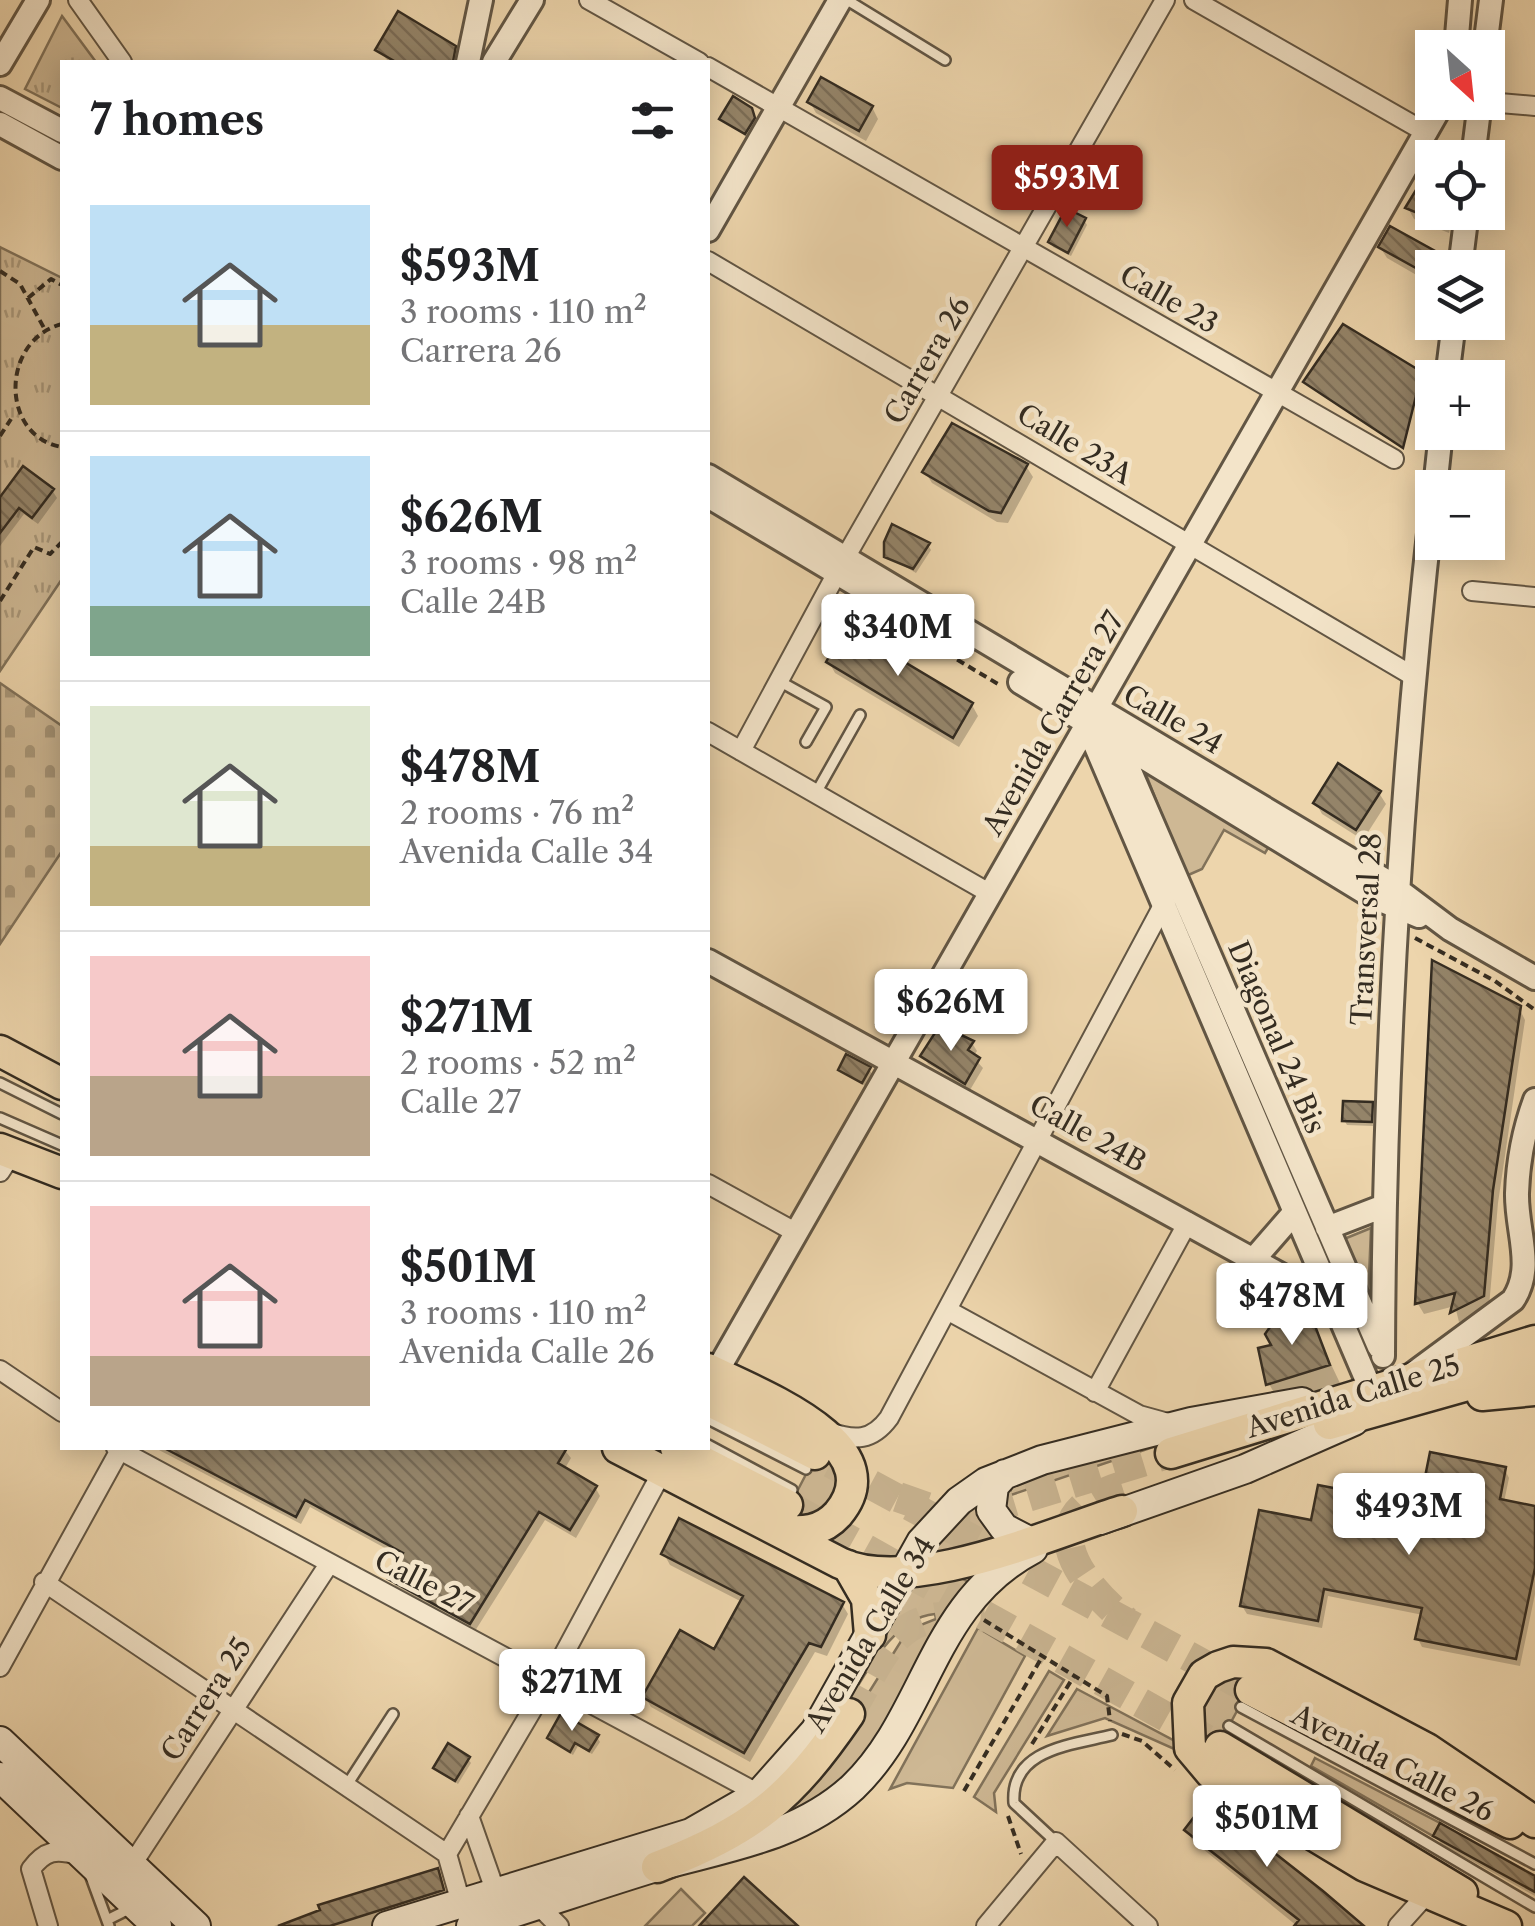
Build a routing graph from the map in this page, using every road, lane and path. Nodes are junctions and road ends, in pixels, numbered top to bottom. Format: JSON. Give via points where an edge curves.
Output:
{"nodes":[{"id":1,"x":38,"y":0,"type":"edge"},
{"id":2,"x":78,"y":0,"type":"edge"},
{"id":3,"x":480,"y":0,"type":"edge"},
{"id":4,"x":532,"y":0,"type":"edge"},
{"id":5,"x":589,"y":0,"type":"edge"},
{"id":6,"x":843,"y":0,"type":"edge"},
{"id":7,"x":1165,"y":0,"type":"edge"},
{"id":8,"x":1194,"y":0,"type":"edge"},
{"id":9,"x":1460,"y":0,"type":"edge"},
{"id":10,"x":1491,"y":0,"type":"edge"},
{"id":11,"x":1458,"y":30,"type":"edge"},
{"id":12,"x":1488,"y":30,"type":"edge"},
{"id":13,"x":4,"y":58,"type":"edge"},
{"id":14,"x":121,"y":60,"type":"edge"},
{"id":15,"x":468,"y":60,"type":"edge"},
{"id":16,"x":495,"y":60,"type":"edge"},
{"id":17,"x":695,"y":60,"type":"edge"},
{"id":18,"x":945,"y":60,"type":"dead end"},
{"id":19,"x":710,"y":69,"type":"edge"},
{"id":20,"x":0,"y":79,"type":"edge"},
{"id":21,"x":0,"y":98,"type":"edge"},
{"id":22,"x":1505,"y":103,"type":"edge"},
{"id":23,"x":1535,"y":106,"type":"edge"},
{"id":24,"x":778,"y":108,"type":"junction"},
{"id":25,"x":1434,"y":120,"type":"edge"},
{"id":26,"x":0,"y":124,"type":"edge"},
{"id":27,"x":60,"y":130,"type":"edge"},
{"id":28,"x":1427,"y":133,"type":"junction"},
{"id":29,"x":60,"y":157,"type":"edge"},
{"id":30,"x":710,"y":227,"type":"edge"},
{"id":31,"x":1024,"y":248,"type":"junction"},
{"id":32,"x":710,"y":262,"type":"edge"},
{"id":33,"x":0,"y":271,"type":"edge"},
{"id":34,"x":60,"y":283,"type":"edge"},
{"id":35,"x":28,"y":298,"type":"junction"},
{"id":36,"x":60,"y":324,"type":"edge"},
{"id":37,"x":44,"y":328,"type":"junction"},
{"id":38,"x":14,"y":351,"type":"dead end"},
{"id":39,"x":1277,"y":392,"type":"junction"},
{"id":40,"x":938,"y":396,"type":"junction"},
{"id":41,"x":6,"y":404,"type":"dead end"},
{"id":42,"x":12,"y":418,"type":"junction"},
{"id":43,"x":0,"y":436,"type":"edge"},
{"id":44,"x":60,"y":446,"type":"edge"},
{"id":45,"x":1394,"y":459,"type":"dead end"},
{"id":46,"x":710,"y":477,"type":"edge"},
{"id":47,"x":710,"y":497,"type":"edge"},
{"id":48,"x":60,"y":544,"type":"edge"},
{"id":49,"x":1190,"y":545,"type":"junction"},
{"id":50,"x":1426,"y":560,"type":"edge"},
{"id":51,"x":841,"y":566,"type":"junction"},
{"id":52,"x":1472,"y":591,"type":"dead end"},
{"id":53,"x":1535,"y":597,"type":"edge"},
{"id":54,"x":0,"y":601,"type":"edge"},
{"id":55,"x":1413,"y":676,"type":"junction"},
{"id":56,"x":779,"y":681,"type":"junction"},
{"id":57,"x":860,"y":715,"type":"dead end"},
{"id":58,"x":1096,"y":715,"type":"junction"},
{"id":59,"x":710,"y":733,"type":"edge"},
{"id":60,"x":806,"y":742,"type":"dead end"},
{"id":61,"x":1118,"y":744,"type":"junction"},
{"id":62,"x":741,"y":750,"type":"junction"},
{"id":63,"x":816,"y":793,"type":"junction"},
{"id":64,"x":1176,"y":880,"type":"junction"},
{"id":65,"x":991,"y":894,"type":"junction"},
{"id":66,"x":1396,"y":898,"type":"junction"},
{"id":67,"x":1162,"y":906,"type":"junction"},
{"id":68,"x":710,"y":962,"type":"edge"},
{"id":69,"x":1530,"y":978,"type":"edge"},
{"id":70,"x":0,"y":1051,"type":"edge"},
{"id":71,"x":892,"y":1059,"type":"junction"},
{"id":72,"x":60,"y":1083,"type":"edge"},
{"id":73,"x":0,"y":1084,"type":"edge"},
{"id":74,"x":1533,"y":1107,"type":"edge"},
{"id":75,"x":60,"y":1113,"type":"edge"},
{"id":76,"x":0,"y":1118,"type":"edge"},
{"id":77,"x":1037,"y":1140,"type":"junction"},
{"id":78,"x":60,"y":1144,"type":"edge"},
{"id":79,"x":4,"y":1159,"type":"edge"},
{"id":80,"x":60,"y":1173,"type":"edge"},
{"id":81,"x":710,"y":1185,"type":"edge"},
{"id":82,"x":1384,"y":1206,"type":"junction"},
{"id":83,"x":1294,"y":1213,"type":"junction"},
{"id":84,"x":1188,"y":1222,"type":"junction"},
{"id":85,"x":1327,"y":1228,"type":"junction"},
{"id":86,"x":795,"y":1232,"type":"junction"},
{"id":87,"x":1254,"y":1259,"type":"junction"},
{"id":88,"x":1332,"y":1304,"type":"junction"},
{"id":89,"x":947,"y":1310,"type":"junction"},
{"id":90,"x":1535,"y":1341,"type":"edge"},
{"id":91,"x":1535,"y":1366,"type":"edge"},
{"id":92,"x":0,"y":1370,"type":"edge"},
{"id":93,"x":710,"y":1381,"type":"edge"},
{"id":94,"x":1391,"y":1386,"type":"junction"},
{"id":95,"x":1535,"y":1390,"type":"edge"},
{"id":96,"x":1095,"y":1392,"type":"junction"},
{"id":97,"x":60,"y":1411,"type":"edge"},
{"id":98,"x":710,"y":1420,"type":"edge"},
{"id":99,"x":1191,"y":1422,"type":"junction"},
{"id":100,"x":710,"y":1447,"type":"edge"},
{"id":101,"x":118,"y":1450,"type":"edge"},
{"id":102,"x":123,"y":1450,"type":"edge"},
{"id":103,"x":626,"y":1450,"type":"edge"},
{"id":104,"x":816,"y":1451,"type":"junction"},
{"id":105,"x":669,"y":1460,"type":"edge"},
{"id":106,"x":1174,"y":1461,"type":"tunnel mouth"},
{"id":107,"x":1011,"y":1470,"type":"junction"},
{"id":108,"x":786,"y":1508,"type":"junction"},
{"id":109,"x":1122,"y":1511,"type":"junction"},
{"id":110,"x":1028,"y":1540,"type":"junction"},
{"id":111,"x":329,"y":1564,"type":"junction"},
{"id":112,"x":848,"y":1566,"type":"junction"},
{"id":113,"x":902,"y":1574,"type":"junction"},
{"id":114,"x":44,"y":1582,"type":"junction"},
{"id":115,"x":870,"y":1635,"type":"junction"},
{"id":116,"x":1042,"y":1657,"type":"dead end"},
{"id":117,"x":0,"y":1667,"type":"edge"},
{"id":118,"x":551,"y":1678,"type":"junction"},
{"id":119,"x":1246,"y":1698,"type":"joint"},
{"id":120,"x":236,"y":1709,"type":"junction"},
{"id":121,"x":393,"y":1714,"type":"dead end"},
{"id":122,"x":849,"y":1714,"type":"tunnel mouth"},
{"id":123,"x":1112,"y":1735,"type":"dead end"},
{"id":124,"x":1224,"y":1737,"type":"joint"},
{"id":125,"x":0,"y":1741,"type":"edge"},
{"id":126,"x":0,"y":1777,"type":"edge"},
{"id":127,"x":347,"y":1785,"type":"junction"},
{"id":128,"x":964,"y":1791,"type":"dead end"},
{"id":129,"x":759,"y":1794,"type":"junction"},
{"id":130,"x":469,"y":1816,"type":"junction"},
{"id":131,"x":1535,"y":1822,"type":"edge"},
{"id":132,"x":1535,"y":1836,"type":"edge"},
{"id":133,"x":1056,"y":1842,"type":"junction"},
{"id":134,"x":447,"y":1854,"type":"junction"},
{"id":135,"x":84,"y":1856,"type":"junction"},
{"id":136,"x":1535,"y":1864,"type":"edge"},
{"id":137,"x":131,"y":1866,"type":"junction"},
{"id":138,"x":657,"y":1867,"type":"junction"},
{"id":139,"x":496,"y":1893,"type":"junction"},
{"id":140,"x":1426,"y":1895,"type":"junction"},
{"id":141,"x":100,"y":1900,"type":"junction"},
{"id":142,"x":539,"y":1906,"type":"junction"},
{"id":143,"x":1535,"y":1907,"type":"edge"},
{"id":144,"x":127,"y":1912,"type":"junction"},
{"id":145,"x":466,"y":1914,"type":"edge"},
{"id":146,"x":108,"y":1923,"type":"edge"},
{"id":147,"x":48,"y":1926,"type":"edge"},
{"id":148,"x":157,"y":1926,"type":"edge"},
{"id":149,"x":196,"y":1926,"type":"edge"},
{"id":150,"x":388,"y":1926,"type":"edge"},
{"id":151,"x":559,"y":1926,"type":"edge"},
{"id":152,"x":986,"y":1926,"type":"edge"},
{"id":153,"x":1148,"y":1926,"type":"edge"},
{"id":154,"x":1398,"y":1926,"type":"edge"},
{"id":155,"x":1506,"y":1926,"type":"edge"},
{"id":156,"x":1517,"y":1926,"type":"edge"}],
"edges":[{"from":1,"to":13,"type":"street"},
{"from":2,"to":14,"type":"street"},
{"from":3,"to":15,"type":"street"},
{"from":4,"to":16,"type":"street"},
{"from":5,"to":17,"type":"street"},
{"from":6,"to":18,"type":"lane"},
{"from":6,"to":24,"type":"street"},
{"from":7,"to":31,"type":"street","name":"Carrera 26"},
{"from":8,"to":28,"type":"street"},
{"from":9,"to":11,"type":"street"},
{"from":10,"to":12,"type":"street"},
{"from":13,"to":20,"type":"street"},
{"from":19,"to":24,"type":"street","name":"Calle 23"},
{"from":21,"to":27,"type":"street"},
{"from":22,"to":23,"type":"street"},
{"from":24,"to":30,"type":"street"},
{"from":24,"to":31,"type":"street","name":"Calle 23"},
{"from":25,"to":28,"type":"street","name":"Avenida Carrera 27"},
{"from":26,"to":29,"type":"street"},
{"from":28,"to":39,"type":"street","name":"Avenida Carrera 27"},
{"from":31,"to":39,"type":"street","name":"Calle 23"},
{"from":31,"to":40,"type":"street","name":"Carrera 26"},
{"from":32,"to":40,"type":"street","name":"Calle 23A"},
{"from":33,"to":35,"type":"path"},
{"from":34,"to":35,"type":"path","via":[[52,279]]},
{"from":35,"to":37,"type":"path"},
{"from":36,"to":37,"type":"path"},
{"from":37,"to":38,"type":"path"},
{"from":39,"to":45,"type":"street","name":"Calle 23"},
{"from":39,"to":49,"type":"street","name":"Avenida Carrera 27"},
{"from":40,"to":49,"type":"street","name":"Calle 23A"},
{"from":40,"to":51,"type":"street","name":"Carrera 26"},
{"from":41,"to":42,"type":"path"},
{"from":42,"to":43,"type":"path"},
{"from":42,"to":44,"type":"path","via":[[26,434]]},
{"from":46,"to":51,"type":"street","name":"Calle 24"},
{"from":47,"to":51,"type":"street","name":"Calle 24"},
{"from":48,"to":54,"type":"path","via":[[50,554],[34,548]]},
{"from":49,"to":55,"type":"street","name":"Calle 23A"},
{"from":49,"to":58,"type":"street","name":"Avenida Carrera 27"},
{"from":50,"to":55,"type":"street","name":"Transversal 28"},
{"from":51,"to":56,"type":"street","name":"Carrera 26"},
{"from":51,"to":58,"type":"street","name":"Calle 24"},
{"from":52,"to":53,"type":"street"},
{"from":55,"to":66,"type":"street","name":"Transversal 28"},
{"from":56,"to":60,"type":"lane","via":[[826,707]]},
{"from":56,"to":62,"type":"street","name":"Carrera 26"},
{"from":57,"to":63,"type":"lane"},
{"from":58,"to":61,"type":"street","name":"Calle 24"},
{"from":58,"to":65,"type":"street","name":"Avenida Carrera 27"},
{"from":58,"to":66,"type":"street","name":"Calle 24"},
{"from":58,"to":67,"type":"street","name":"Diagonal 24 Bis"},
{"from":59,"to":62,"type":"street"},
{"from":61,"to":64,"type":"street","name":"Diagonal 24 Bis"},
{"from":61,"to":66,"type":"street","name":"Calle 24"},
{"from":62,"to":63,"type":"street"},
{"from":63,"to":65,"type":"street"},
{"from":64,"to":67,"type":"street"},
{"from":64,"to":85,"type":"street","name":"Diagonal 24 Bis"},
{"from":65,"to":71,"type":"street","name":"Avenida Carrera 27"},
{"from":66,"to":69,"type":"street","name":"Calle 24"},
{"from":66,"to":82,"type":"street","name":"Transversal 28"},
{"from":67,"to":77,"type":"street"},
{"from":67,"to":83,"type":"street","name":"Diagonal 24 Bis"},
{"from":68,"to":71,"type":"street","name":"Calle 24B"},
{"from":70,"to":72,"type":"main road"},
{"from":71,"to":77,"type":"street","name":"Calle 24B"},
{"from":71,"to":86,"type":"street","name":"Avenida Carrera 27"},
{"from":73,"to":75,"type":"lane"},
{"from":74,"to":94,"type":"street","via":[[1517,1190],[1527,1266],[1522,1288]]},
{"from":76,"to":78,"type":"lane"},
{"from":77,"to":84,"type":"street","name":"Calle 24B"},
{"from":77,"to":89,"type":"street"},
{"from":79,"to":80,"type":"main road"},
{"from":81,"to":86,"type":"street"},
{"from":82,"to":85,"type":"street"},
{"from":82,"to":94,"type":"street","name":"Transversal 28"},
{"from":83,"to":87,"type":"street"},
{"from":83,"to":88,"type":"street","name":"Diagonal 24 Bis"},
{"from":84,"to":87,"type":"street","name":"Calle 24B"},
{"from":84,"to":96,"type":"street"},
{"from":85,"to":94,"type":"street","name":"Diagonal 24 Bis"},
{"from":86,"to":93,"type":"street","name":"Avenida Carrera 27"},
{"from":87,"to":88,"type":"street","name":"Calle 24B"},
{"from":88,"to":94,"type":"street","name":"Diagonal 24 Bis"},
{"from":89,"to":96,"type":"street"},
{"from":89,"to":104,"type":"street","via":[[881,1428]]},
{"from":90,"to":94,"type":"main road","name":"Avenida Calle 25"},
{"from":91,"to":94,"type":"main road","name":"Avenida Calle 25"},
{"from":92,"to":97,"type":"street"},
{"from":93,"to":104,"type":"main road"},
{"from":94,"to":95,"type":"main road"},
{"from":94,"to":99,"type":"main road","name":"Avenida Calle 34"},
{"from":94,"to":106,"type":"main road","name":"Avenida Calle 25"},
{"from":94,"to":109,"type":"main road","name":"Avenida Calle 34","via":[[1244,1469]]},
{"from":96,"to":99,"type":"street","via":[[1143,1418]]},
{"from":98,"to":104,"type":"lane"},
{"from":99,"to":107,"type":"main road","name":"Avenida Calle 34"},
{"from":100,"to":108,"type":"lane"},
{"from":101,"to":114,"type":"street"},
{"from":102,"to":111,"type":"street","name":"Calle 27"},
{"from":103,"to":105,"type":"main road"},
{"from":104,"to":108,"type":"main road","via":[[850,1465],[848,1498],[818,1528]]},
{"from":105,"to":108,"type":"main road"},
{"from":105,"to":118,"type":"street"},
{"from":107,"to":110,"type":"main road","via":[[994,1486],[991,1510],[1004,1528]]},
{"from":107,"to":113,"type":"main road","name":"Avenida Calle 34","via":[[972,1490],[944,1515]]},
{"from":108,"to":112,"type":"main road"},
{"from":109,"to":110,"type":"main road"},
{"from":109,"to":138,"type":"main road","name":"Avenida Calle 34","via":[[1053,1538],[985,1582],[961,1609],[875,1761],[825,1809],[755,1841]]},
{"from":110,"to":113,"type":"main road"},
{"from":111,"to":118,"type":"street","name":"Calle 27"},
{"from":111,"to":120,"type":"street","name":"Carrera 25"},
{"from":112,"to":113,"type":"main road"},
{"from":112,"to":115,"type":"main road","via":[[867,1598]]},
{"from":113,"to":115,"type":"main road","name":"Avenida Calle 34"},
{"from":114,"to":117,"type":"street"},
{"from":114,"to":120,"type":"street"},
{"from":115,"to":129,"type":"main road","name":"Avenida Calle 34","via":[[815,1731]]},
{"from":116,"to":128,"type":"path"},
{"from":118,"to":129,"type":"street","name":"Calle 27"},
{"from":118,"to":130,"type":"street"},
{"from":119,"to":132,"type":"main road","name":"Avenida Calle 26"},
{"from":119,"to":136,"type":"lane"},
{"from":120,"to":127,"type":"street"},
{"from":120,"to":137,"type":"street","name":"Carrera 25"},
{"from":121,"to":127,"type":"lane"},
{"from":122,"to":138,"type":"main road","via":[[775,1806],[712,1845]]},
{"from":123,"to":133,"type":"lane","via":[[1032,1758],[1013,1790],[1018,1810]]},
{"from":124,"to":143,"type":"lane"},
{"from":124,"to":156,"type":"main road"},
{"from":125,"to":137,"type":"main road"},
{"from":126,"to":135,"type":"main road"},
{"from":127,"to":134,"type":"street"},
{"from":129,"to":139,"type":"main road","name":"Avenida Calle 34","via":[[692,1833]]},
{"from":130,"to":134,"type":"street"},
{"from":130,"to":139,"type":"street"},
{"from":131,"to":140,"type":"main road","via":[[1428,1749],[1266,1664],[1233,1662],[1204,1675],[1186,1718],[1190,1748],[1200,1762],[1365,1866]]},
{"from":133,"to":152,"type":"street"},
{"from":133,"to":153,"type":"street"},
{"from":134,"to":145,"type":"street"},
{"from":135,"to":141,"type":"lane"},
{"from":135,"to":144,"type":"main road"},
{"from":135,"to":147,"type":"street","via":[[52,1850],[31,1869]]},
{"from":137,"to":149,"type":"main road"},
{"from":138,"to":142,"type":"main road","name":"Avenida Calle 34"},
{"from":139,"to":145,"type":"main road","name":"Avenida Calle 34"},
{"from":140,"to":154,"type":"street"},
{"from":140,"to":155,"type":"main road"},
{"from":141,"to":144,"type":"lane"},
{"from":141,"to":146,"type":"lane"},
{"from":142,"to":145,"type":"main road","name":"Avenida Calle 34"},
{"from":142,"to":151,"type":"street"},
{"from":144,"to":146,"type":"lane"},
{"from":144,"to":148,"type":"main road"},
{"from":145,"to":150,"type":"main road","name":"Avenida Calle 34"}]}
